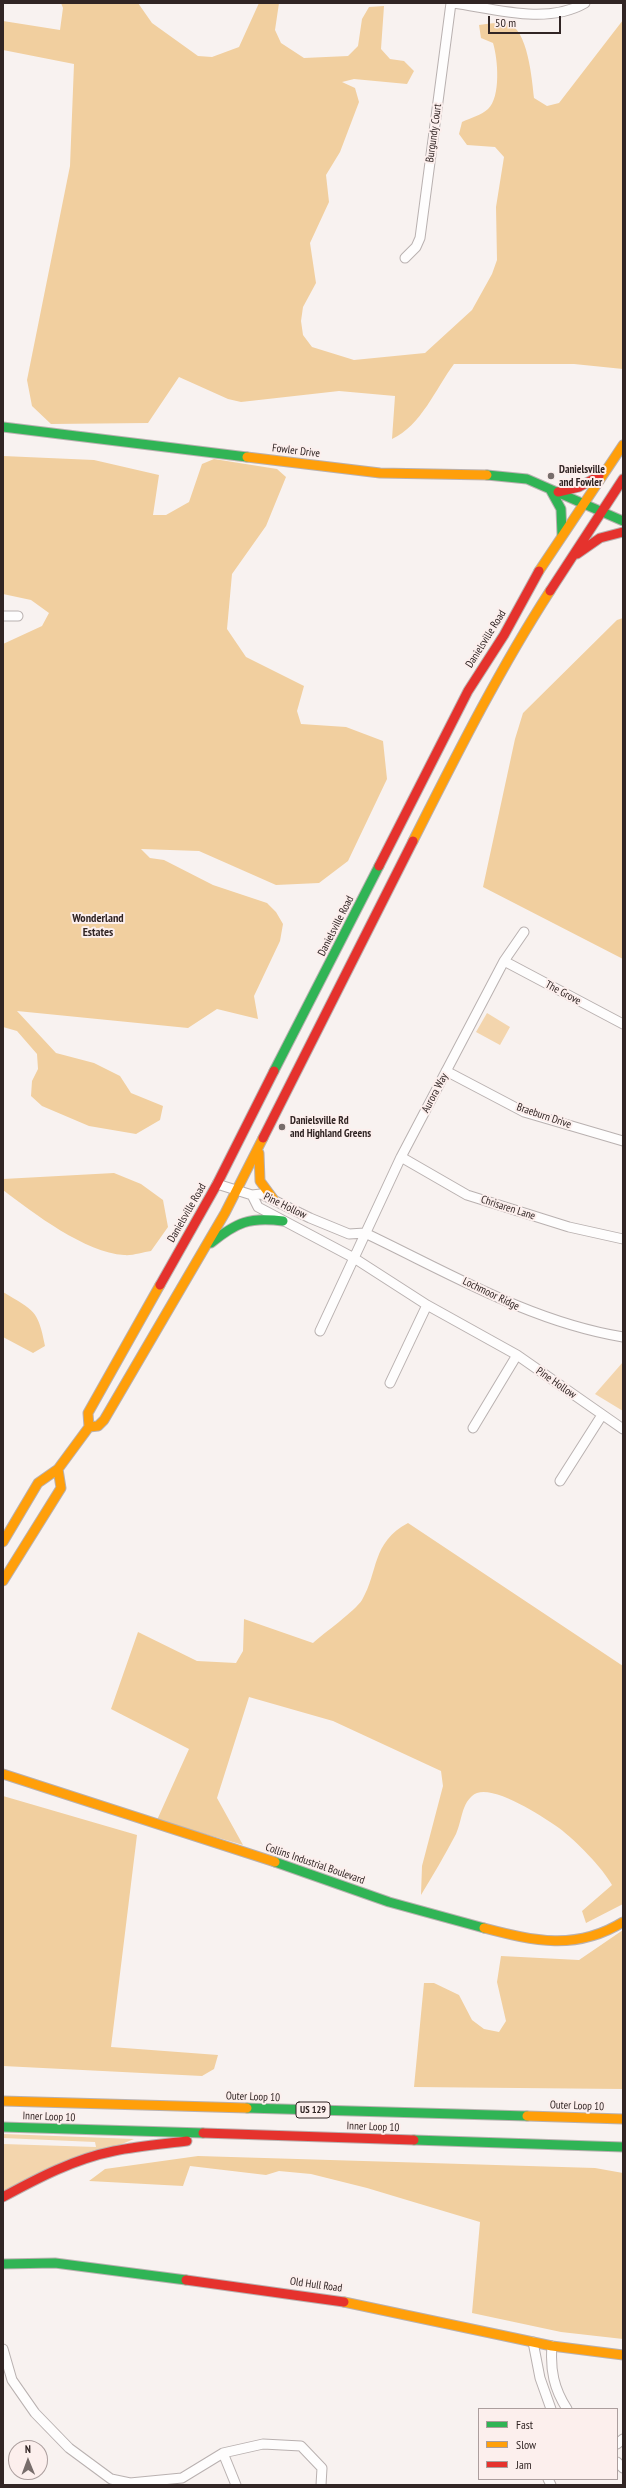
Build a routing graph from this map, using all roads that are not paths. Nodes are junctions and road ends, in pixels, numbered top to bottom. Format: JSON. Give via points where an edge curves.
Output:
{"nodes":[{"id":1,"x":453,"y":3,"type":"edge"},
{"id":2,"x":585,"y":3,"type":"edge"},
{"id":3,"x":405,"y":258,"type":"dead end"},
{"id":4,"x":3,"y":427,"type":"edge"},
{"id":5,"x":623,"y":445,"type":"edge"},
{"id":6,"x":604,"y":472,"type":"junction"},
{"id":7,"x":623,"y":479,"type":"edge"},
{"id":8,"x":554,"y":490,"type":"junction"},
{"id":9,"x":583,"y":503,"type":"junction"},
{"id":10,"x":602,"y":512,"type":"junction"},
{"id":11,"x":623,"y":521,"type":"edge"},
{"id":12,"x":623,"y":532,"type":"edge"},
{"id":13,"x":562,"y":535,"type":"junction"},
{"id":14,"x":571,"y":559,"type":"junction"},
{"id":15,"x":3,"y":616,"type":"edge"},
{"id":16,"x":18,"y":616,"type":"dead end"},
{"id":17,"x":436,"y":751,"type":"junction"},
{"id":18,"x":453,"y":760,"type":"junction"},
{"id":19,"x":524,"y":932,"type":"dead end"},
{"id":20,"x":504,"y":961,"type":"junction"},
{"id":21,"x":623,"y":1024,"type":"edge"},
{"id":22,"x":446,"y":1072,"type":"junction"},
{"id":23,"x":623,"y":1141,"type":"edge"},
{"id":24,"x":259,"y":1147,"type":"junction"},
{"id":25,"x":401,"y":1157,"type":"junction"},
{"id":26,"x":217,"y":1184,"type":"junction"},
{"id":27,"x":237,"y":1191,"type":"junction"},
{"id":28,"x":252,"y":1195,"type":"junction"},
{"id":29,"x":274,"y":1200,"type":"junction"},
{"id":30,"x":283,"y":1221,"type":"junction"},
{"id":31,"x":365,"y":1233,"type":"junction"},
{"id":32,"x":623,"y":1239,"type":"edge"},
{"id":33,"x":205,"y":1248,"type":"junction"},
{"id":34,"x":354,"y":1258,"type":"junction"},
{"id":35,"x":427,"y":1305,"type":"junction"},
{"id":36,"x":320,"y":1331,"type":"dead end"},
{"id":37,"x":623,"y":1337,"type":"edge"},
{"id":38,"x":517,"y":1355,"type":"junction"},
{"id":39,"x":390,"y":1383,"type":"dead end"},
{"id":40,"x":602,"y":1415,"type":"junction"},
{"id":41,"x":89,"y":1427,"type":"junction"},
{"id":42,"x":473,"y":1428,"type":"dead end"},
{"id":43,"x":623,"y":1429,"type":"edge"},
{"id":44,"x":58,"y":1469,"type":"junction"},
{"id":45,"x":560,"y":1481,"type":"dead end"},
{"id":46,"x":3,"y":1542,"type":"edge"},
{"id":47,"x":3,"y":1582,"type":"edge"},
{"id":48,"x":3,"y":1774,"type":"edge"},
{"id":49,"x":623,"y":1922,"type":"edge"},
{"id":50,"x":3,"y":2101,"type":"edge"},
{"id":51,"x":623,"y":2119,"type":"edge"},
{"id":52,"x":3,"y":2127,"type":"edge"},
{"id":53,"x":239,"y":2135,"type":"junction"},
{"id":54,"x":623,"y":2147,"type":"edge"},
{"id":55,"x":3,"y":2197,"type":"edge"},
{"id":56,"x":3,"y":2264,"type":"edge"},
{"id":57,"x":533,"y":2342,"type":"junction"},
{"id":58,"x":552,"y":2346,"type":"junction"},
{"id":59,"x":3,"y":2349,"type":"edge"},
{"id":60,"x":623,"y":2355,"type":"edge"},
{"id":61,"x":551,"y":2408,"type":"edge"},
{"id":62,"x":566,"y":2408,"type":"edge"},
{"id":63,"x":223,"y":2453,"type":"junction"},
{"id":64,"x":112,"y":2482,"type":"edge"},
{"id":65,"x":173,"y":2482,"type":"edge"},
{"id":66,"x":236,"y":2485,"type":"edge"},
{"id":67,"x":321,"y":2485,"type":"edge"}],
"edges":[{"from":1,"to":2,"type":"street","via":[[534,14],[558,13]]},
{"from":1,"to":3,"type":"street","name":"Burgundy Court","via":[[420,238],[416,247]]},
{"from":4,"to":8,"type":"main road","name":"Fowler Drive","via":[[380,473],[500,475],[527,479]]},
{"from":5,"to":6,"type":"main road","name":"Danielsville Road"},
{"from":6,"to":8,"type":"main road","via":[[585,485]]},
{"from":6,"to":9,"type":"main road","name":"Danielsville Road"},
{"from":7,"to":10,"type":"main road"},
{"from":8,"to":9,"type":"main road","name":"Fowler Drive"},
{"from":8,"to":13,"type":"main road","via":[[561,509]]},
{"from":9,"to":10,"type":"main road","name":"Fowler Drive"},
{"from":9,"to":13,"type":"main road","name":"Danielsville Road"},
{"from":10,"to":11,"type":"main road","name":"Fowler Drive"},
{"from":10,"to":14,"type":"main road"},
{"from":12,"to":14,"type":"main road","via":[[600,538]]},
{"from":13,"to":17,"type":"main road","name":"Danielsville Road","via":[[468,691]]},
{"from":14,"to":18,"type":"main road","via":[[530,622]]},
{"from":15,"to":16,"type":"street"},
{"from":17,"to":18,"type":"main road"},
{"from":17,"to":26,"type":"main road","name":"Danielsville Road","via":[[390,848]]},
{"from":18,"to":24,"type":"main road"},
{"from":19,"to":20,"type":"street","name":"Aurora Way"},
{"from":20,"to":21,"type":"street","name":"The Grove"},
{"from":20,"to":22,"type":"street","name":"Aurora Way"},
{"from":22,"to":23,"type":"street","name":"Braeburn Drive","via":[[524,1112]]},
{"from":22,"to":25,"type":"street","name":"Aurora Way"},
{"from":24,"to":27,"type":"main road"},
{"from":24,"to":29,"type":"main road","via":[[260,1181]]},
{"from":25,"to":31,"type":"street","name":"Aurora Way"},
{"from":25,"to":32,"type":"street","name":"Chrisaren Lane","via":[[468,1195],[569,1228]]},
{"from":26,"to":27,"type":"street"},
{"from":26,"to":41,"type":"main road","name":"Danielsville Road","via":[[88,1413]]},
{"from":27,"to":28,"type":"street"},
{"from":27,"to":33,"type":"main road"},
{"from":28,"to":29,"type":"street","name":"Pine Hollow","via":[[261,1194]]},
{"from":28,"to":30,"type":"street","name":"Pine Hollow","via":[[258,1207]]},
{"from":29,"to":31,"type":"street","name":"Pine Hollow","via":[[349,1234]]},
{"from":30,"to":33,"type":"main road","via":[[256,1218],[244,1220],[232,1226]]},
{"from":30,"to":34,"type":"street","name":"Pine Hollow"},
{"from":31,"to":34,"type":"street","name":"Aurora Way"},
{"from":31,"to":37,"type":"street","name":"Lochmoor Ridge","via":[[536,1315],[590,1332]]},
{"from":33,"to":41,"type":"main road","via":[[104,1420],[98,1426]]},
{"from":34,"to":35,"type":"street","name":"Pine Hollow"},
{"from":34,"to":36,"type":"street"},
{"from":35,"to":38,"type":"street","name":"Pine Hollow"},
{"from":35,"to":39,"type":"street"},
{"from":38,"to":40,"type":"street","name":"Pine Hollow"},
{"from":38,"to":42,"type":"street"},
{"from":40,"to":43,"type":"street","name":"Pine Hollow"},
{"from":40,"to":45,"type":"street"},
{"from":41,"to":44,"type":"main road"},
{"from":44,"to":46,"type":"main road","via":[[38,1483]]},
{"from":44,"to":47,"type":"main road","via":[[61,1488]]},
{"from":48,"to":49,"type":"main road","name":"Collins Industrial Boulevard","via":[[389,1902],[524,1939],[554,1942],[583,1939],[610,1930]]},
{"from":50,"to":51,"type":"main road","name":"Outer Loop 10","number":"US 129"},
{"from":52,"to":53,"type":"main road","name":"Inner Loop 10"},
{"from":53,"to":54,"type":"main road","name":"Inner Loop 10"},
{"from":53,"to":55,"type":"main road","via":[[127,2148],[61,2168]]},
{"from":56,"to":57,"type":"main road","name":"Old Hull Road","via":[[55,2263],[324,2298]]},
{"from":57,"to":58,"type":"main road","name":"Old Hull Road"},
{"from":57,"to":61,"type":"street","via":[[540,2378]]},
{"from":58,"to":60,"type":"main road","name":"Old Hull Road"},
{"from":58,"to":62,"type":"street","via":[[552,2378]]},
{"from":59,"to":64,"type":"street","via":[[12,2380],[35,2413],[69,2448]]},
{"from":63,"to":65,"type":"street"},
{"from":63,"to":66,"type":"street"},
{"from":63,"to":67,"type":"street","via":[[263,2444],[301,2446],[322,2468]]},
{"from":64,"to":65,"type":"street"}]}
